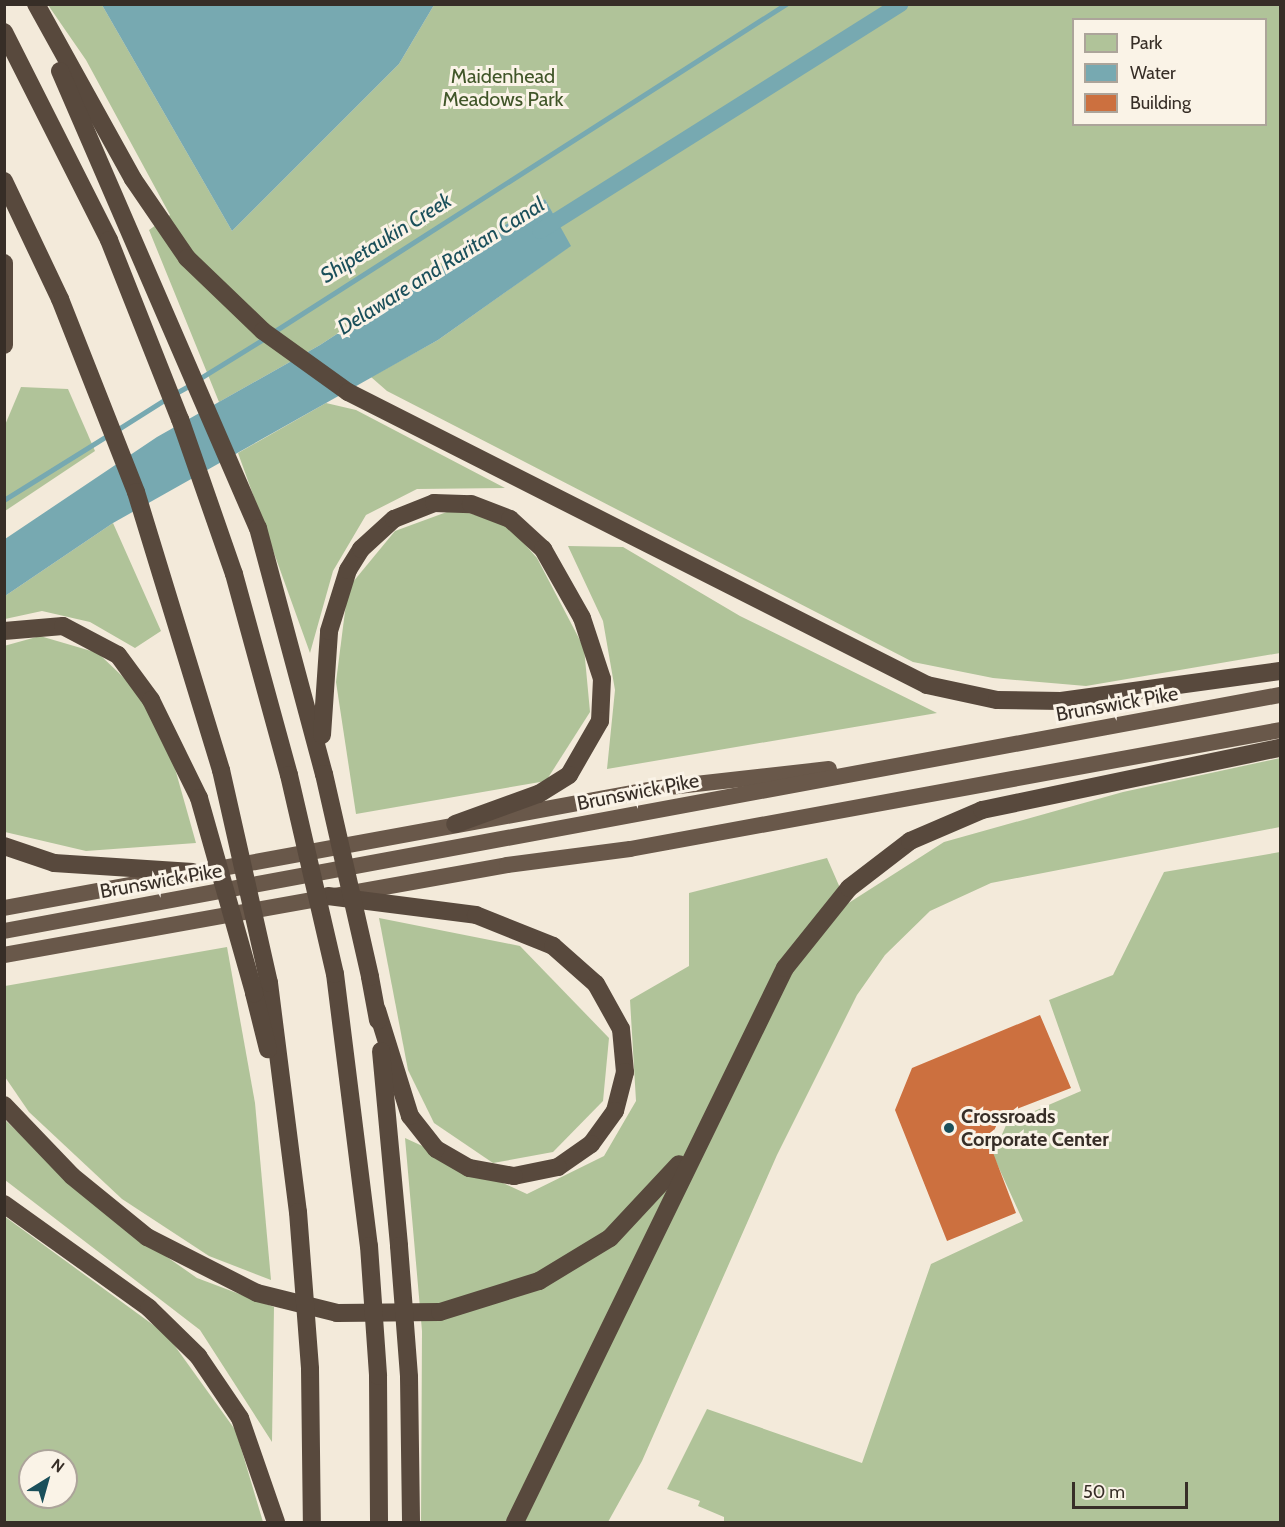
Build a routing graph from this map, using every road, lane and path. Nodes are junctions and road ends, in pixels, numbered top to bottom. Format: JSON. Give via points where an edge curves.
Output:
{"nodes":[{"id":1,"x":28,"y":4,"type":"edge"},
{"id":2,"x":36,"y":4,"type":"edge"},
{"id":3,"x":4,"y":32,"type":"edge"},
{"id":4,"x":4,"y":181,"type":"edge"},
{"id":5,"x":4,"y":263,"type":"edge"},
{"id":6,"x":4,"y":345,"type":"edge"},
{"id":7,"x":4,"y":631,"type":"edge"},
{"id":8,"x":1281,"y":671,"type":"edge"},
{"id":9,"x":1281,"y":695,"type":"edge"},
{"id":10,"x":1281,"y":730,"type":"edge"},
{"id":11,"x":1281,"y":748,"type":"edge"},
{"id":12,"x":323,"y":766,"type":"junction"},
{"id":13,"x":869,"y":770,"type":"junction"},
{"id":14,"x":455,"y":825,"type":"junction"},
{"id":15,"x":4,"y":846,"type":"edge"},
{"id":16,"x":193,"y":872,"type":"junction"},
{"id":17,"x":328,"y":896,"type":"junction"},
{"id":18,"x":4,"y":908,"type":"edge"},
{"id":19,"x":4,"y":931,"type":"edge"},
{"id":20,"x":4,"y":955,"type":"edge"},
{"id":21,"x":261,"y":988,"type":"junction"},
{"id":22,"x":377,"y":1010,"type":"junction"},
{"id":23,"x":4,"y":1105,"type":"edge"},
{"id":24,"x":708,"y":1123,"type":"junction"},
{"id":25,"x":4,"y":1204,"type":"edge"},
{"id":26,"x":276,"y":1522,"type":"edge"},
{"id":27,"x":312,"y":1522,"type":"edge"},
{"id":28,"x":379,"y":1522,"type":"edge"},
{"id":29,"x":411,"y":1522,"type":"edge"},
{"id":30,"x":515,"y":1522,"type":"edge"}],
"edges":[{"from":1,"to":12,"type":"highway","via":[[170,317],[258,528]]},
{"from":2,"to":8,"type":"highway","via":[[140,189],[211,285],[308,366],[406,421],[927,685],[997,700],[1061,701]]},
{"from":3,"to":28,"type":"highway","bridge":true,"via":[[76,169],[146,332],[224,541],[290,775],[335,974],[369,1245],[378,1376]]},
{"from":4,"to":21,"type":"highway","bridge":true,"via":[[88,366],[165,577],[220,770]]},
{"from":5,"to":6,"type":"highway"},
{"from":7,"to":21,"type":"highway","bridge":true,"via":[[63,626],[118,655],[151,700],[200,798]]},
{"from":9,"to":13,"type":"highway","name":"Brunswick Pike"},
{"from":10,"to":17,"type":"highway","via":[[630,849]]},
{"from":11,"to":24,"type":"highway","via":[[1022,798],[910,841],[849,888],[802,940]]},
{"from":12,"to":14,"type":"highway","via":[[329,631],[341,588],[361,549],[394,519],[434,503],[471,504],[510,519],[543,549],[582,618],[602,679],[600,721],[569,775],[538,794]]},
{"from":12,"to":22,"type":"highway","bridge":true},
{"from":13,"to":14,"type":"highway","via":[[724,778]]},
{"from":13,"to":19,"type":"highway","name":"Brunswick Pike"},
{"from":14,"to":16,"type":"highway"},
{"from":15,"to":16,"type":"highway","via":[[54,863]]},
{"from":16,"to":18,"type":"highway"},
{"from":17,"to":20,"type":"highway"},
{"from":17,"to":22,"type":"highway","via":[[498,920],[560,952],[596,984],[621,1029],[625,1072],[615,1111],[591,1144],[558,1167],[514,1176],[469,1168],[436,1149],[410,1116]]},
{"from":21,"to":27,"type":"highway","bridge":true,"via":[[288,1126],[298,1212],[310,1369]]},
{"from":22,"to":29,"type":"highway","bridge":true,"via":[[409,1377]]},
{"from":23,"to":24,"type":"highway","via":[[111,1211],[186,1261],[293,1305],[393,1316],[478,1304],[579,1259],[642,1209]]},
{"from":24,"to":30,"type":"highway"},
{"from":25,"to":26,"type":"highway","via":[[149,1308],[198,1356],[244,1427]]}]}
